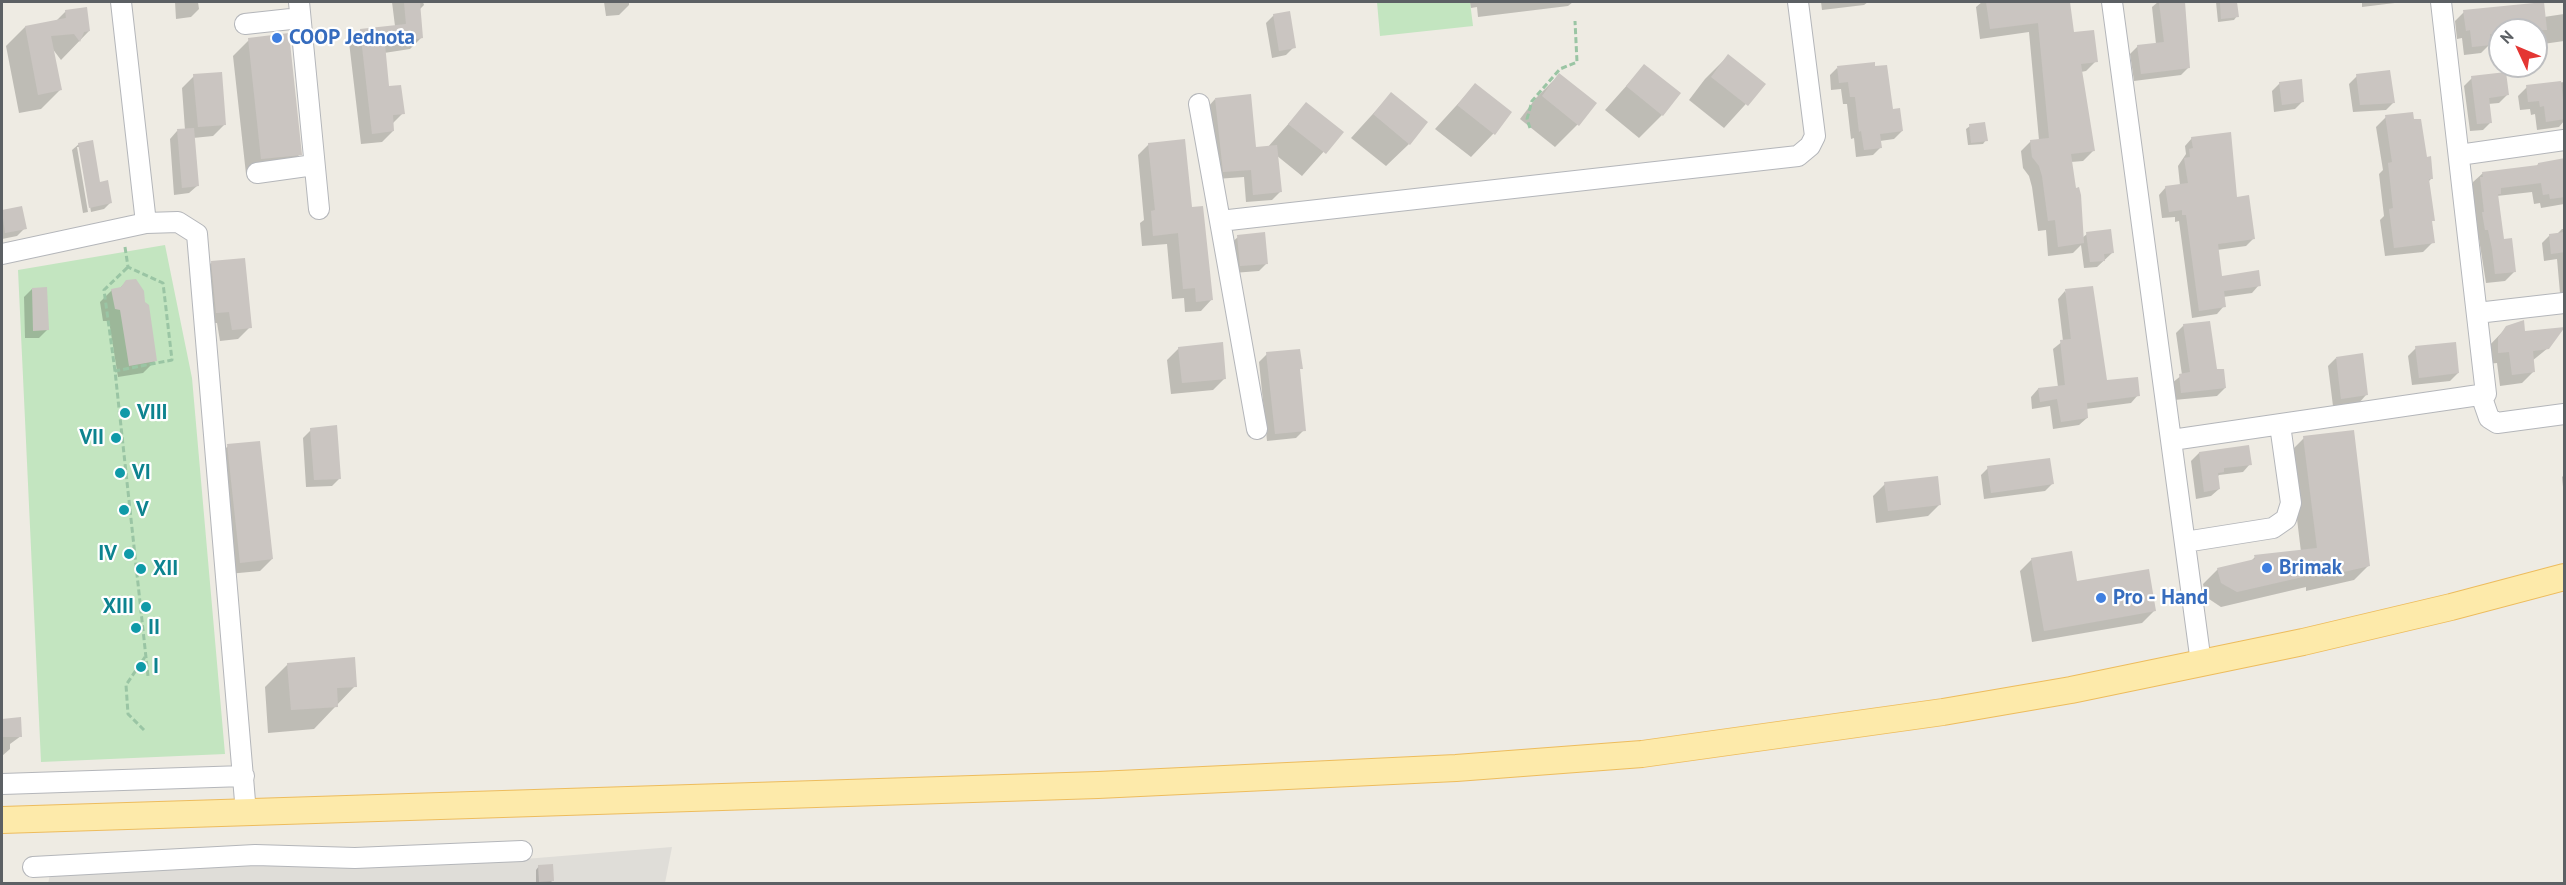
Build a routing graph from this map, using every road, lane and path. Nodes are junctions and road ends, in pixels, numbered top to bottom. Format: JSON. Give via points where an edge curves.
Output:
{"nodes":[{"id":1,"x":121,"y":2,"type":"edge"},
{"id":2,"x":1798,"y":2,"type":"edge"},
{"id":3,"x":2112,"y":2,"type":"edge"},
{"id":4,"x":2441,"y":2,"type":"edge"},
{"id":5,"x":300,"y":10,"type":"edge"},
{"id":6,"x":1575,"y":21,"type":"dead end"},
{"id":7,"x":245,"y":24,"type":"dead end"},
{"id":8,"x":1199,"y":104,"type":"dead end"},
{"id":9,"x":1530,"y":128,"type":"dead end"},
{"id":10,"x":2565,"y":140,"type":"edge"},
{"id":11,"x":2459,"y":155,"type":"junction"},
{"id":12,"x":314,"y":165,"type":"junction"},
{"id":13,"x":257,"y":173,"type":"dead end"},
{"id":14,"x":319,"y":209,"type":"dead end"},
{"id":15,"x":1220,"y":221,"type":"junction"},
{"id":16,"x":146,"y":223,"type":"junction"},
{"id":17,"x":125,"y":248,"type":"dead end"},
{"id":18,"x":2,"y":254,"type":"edge"},
{"id":19,"x":128,"y":267,"type":"junction"},
{"id":20,"x":2565,"y":303,"type":"edge"},
{"id":21,"x":2476,"y":313,"type":"junction"},
{"id":22,"x":114,"y":371,"type":"junction"},
{"id":23,"x":2481,"y":395,"type":"junction"},
{"id":24,"x":2565,"y":414,"type":"edge"},
{"id":25,"x":2280,"y":425,"type":"junction"},
{"id":26,"x":1257,"y":429,"type":"dead end"},
{"id":27,"x":2172,"y":440,"type":"junction"},
{"id":28,"x":2185,"y":542,"type":"junction"},
{"id":29,"x":2565,"y":577,"type":"edge"},
{"id":30,"x":146,"y":656,"type":"junction"},
{"id":31,"x":2201,"y":663,"type":"junction"},
{"id":32,"x":148,"y":676,"type":"dead end"},
{"id":33,"x":144,"y":730,"type":"dead end"},
{"id":34,"x":244,"y":776,"type":"junction"},
{"id":35,"x":2,"y":784,"type":"edge"},
{"id":36,"x":246,"y":813,"type":"junction"},
{"id":37,"x":2,"y":820,"type":"edge"},
{"id":38,"x":522,"y":851,"type":"dead end"},
{"id":39,"x":33,"y":867,"type":"dead end"}],
"edges":[{"from":1,"to":16,"type":"street"},
{"from":2,"to":15,"type":"street","via":[[1815,136],[1798,156]]},
{"from":3,"to":27,"type":"street"},
{"from":4,"to":11,"type":"street"},
{"from":5,"to":7,"type":"street"},
{"from":5,"to":12,"type":"street"},
{"from":6,"to":9,"type":"path","via":[[1577,62],[1560,69],[1532,100],[1527,118]]},
{"from":8,"to":15,"type":"street"},
{"from":10,"to":11,"type":"street"},
{"from":11,"to":21,"type":"street"},
{"from":12,"to":13,"type":"street"},
{"from":12,"to":14,"type":"street"},
{"from":15,"to":26,"type":"street"},
{"from":16,"to":18,"type":"street"},
{"from":16,"to":34,"type":"street","via":[[178,222],[197,234]]},
{"from":17,"to":19,"type":"path"},
{"from":19,"to":22,"type":"path","via":[[104,290]]},
{"from":19,"to":22,"type":"path","via":[[163,283],[172,360]]},
{"from":20,"to":21,"type":"street"},
{"from":21,"to":23,"type":"street","via":[[2486,394]]},
{"from":22,"to":30,"type":"path"},
{"from":23,"to":24,"type":"street","via":[[2490,417],[2497,423]]},
{"from":23,"to":25,"type":"street"},
{"from":25,"to":27,"type":"street"},
{"from":25,"to":28,"type":"street","via":[[2291,503],[2286,519],[2274,528]]},
{"from":27,"to":28,"type":"street"},
{"from":28,"to":31,"type":"street"},
{"from":29,"to":31,"type":"main road"},
{"from":30,"to":32,"type":"path"},
{"from":30,"to":33,"type":"path","via":[[126,685],[128,714]]},
{"from":31,"to":36,"type":"main road","via":[[1943,712],[1672,751],[1581,760],[1098,785]]},
{"from":34,"to":35,"type":"street"},
{"from":34,"to":36,"type":"street"},
{"from":36,"to":37,"type":"main road"},
{"from":38,"to":39,"type":"street","via":[[355,858],[255,855]]}]}
